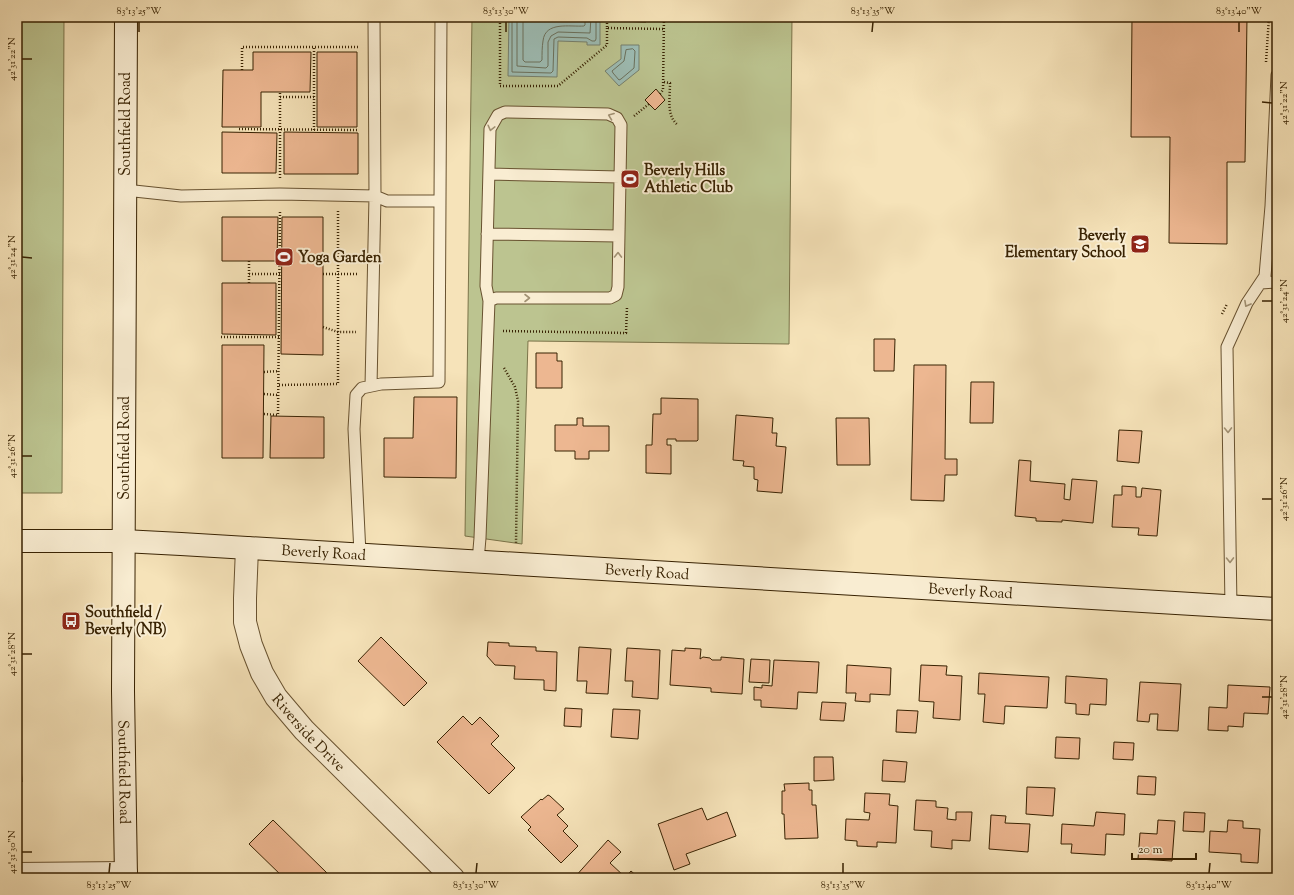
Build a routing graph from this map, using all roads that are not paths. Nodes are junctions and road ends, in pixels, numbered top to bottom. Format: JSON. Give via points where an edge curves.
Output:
{"nodes":[{"id":1,"x":126,"y":17,"type":"edge"},
{"id":2,"x":374,"y":17,"type":"edge"},
{"id":3,"x":441,"y":17,"type":"edge"},
{"id":4,"x":1277,"y":75,"type":"edge"},
{"id":5,"x":489,"y":174,"type":"junction"},
{"id":6,"x":620,"y":177,"type":"junction"},
{"id":7,"x":125,"y":190,"type":"junction"},
{"id":8,"x":375,"y":196,"type":"junction"},
{"id":9,"x":440,"y":201,"type":"junction"},
{"id":10,"x":487,"y":234,"type":"junction"},
{"id":11,"x":618,"y":236,"type":"junction"},
{"id":12,"x":1277,"y":282,"type":"edge"},
{"id":13,"x":1261,"y":283,"type":"junction"},
{"id":14,"x":489,"y":301,"type":"junction"},
{"id":15,"x":371,"y":386,"type":"junction"},
{"id":16,"x":17,"y":541,"type":"edge"},
{"id":17,"x":123,"y":541,"type":"junction"},
{"id":18,"x":247,"y":548,"type":"junction"},
{"id":19,"x":360,"y":554,"type":"junction"},
{"id":20,"x":478,"y":561,"type":"junction"},
{"id":21,"x":1231,"y":607,"type":"junction"},
{"id":22,"x":1277,"y":609,"type":"edge"},
{"id":23,"x":17,"y":874,"type":"edge"},
{"id":24,"x":126,"y":876,"type":"edge"},
{"id":25,"x":453,"y":878,"type":"edge"}],
"edges":[{"from":1,"to":7,"type":"street","name":"Southfield Road"},
{"from":2,"to":8,"type":"lane"},
{"from":3,"to":9,"type":"lane"},
{"from":4,"to":13,"type":"lane","via":[[1271,206],[1265,276]]},
{"from":5,"to":6,"type":"lane"},
{"from":6,"to":5,"type":"lane","one_way":true,"via":[[620,125],[617,118],[608,114],[505,112],[498,115],[490,129]]},
{"from":5,"to":10,"type":"lane"},
{"from":6,"to":11,"type":"lane"},
{"from":7,"to":8,"type":"lane","via":[[181,196]]},
{"from":7,"to":17,"type":"street","name":"Southfield Road"},
{"from":8,"to":9,"type":"lane","via":[[387,201]]},
{"from":8,"to":15,"type":"lane"},
{"from":9,"to":15,"type":"lane","via":[[439,382]]},
{"from":10,"to":11,"type":"lane"},
{"from":10,"to":14,"type":"lane","via":[[486,286]]},
{"from":14,"to":11,"type":"lane","one_way":true,"via":[[496,298],[610,298],[616,295]]},
{"from":12,"to":13,"type":"lane"},
{"from":13,"to":21,"type":"lane","one_way":true,"via":[[1247,303],[1227,347]]},
{"from":14,"to":20,"type":"lane"},
{"from":15,"to":19,"type":"lane","via":[[362,388],[356,395],[354,429]]},
{"from":16,"to":17,"type":"street","name":"Beverly Road"},
{"from":17,"to":18,"type":"street","name":"Beverly Road"},
{"from":17,"to":24,"type":"street","name":"Southfield Road"},
{"from":18,"to":19,"type":"street","name":"Beverly Road"},
{"from":18,"to":25,"type":"street","name":"Riverside Drive","via":[[245,622],[262,674],[276,698],[304,730]]},
{"from":19,"to":20,"type":"street","name":"Beverly Road"},
{"from":20,"to":21,"type":"street","name":"Beverly Road"},
{"from":21,"to":22,"type":"street","name":"Beverly Road"},
{"from":23,"to":24,"type":"street"}]}
